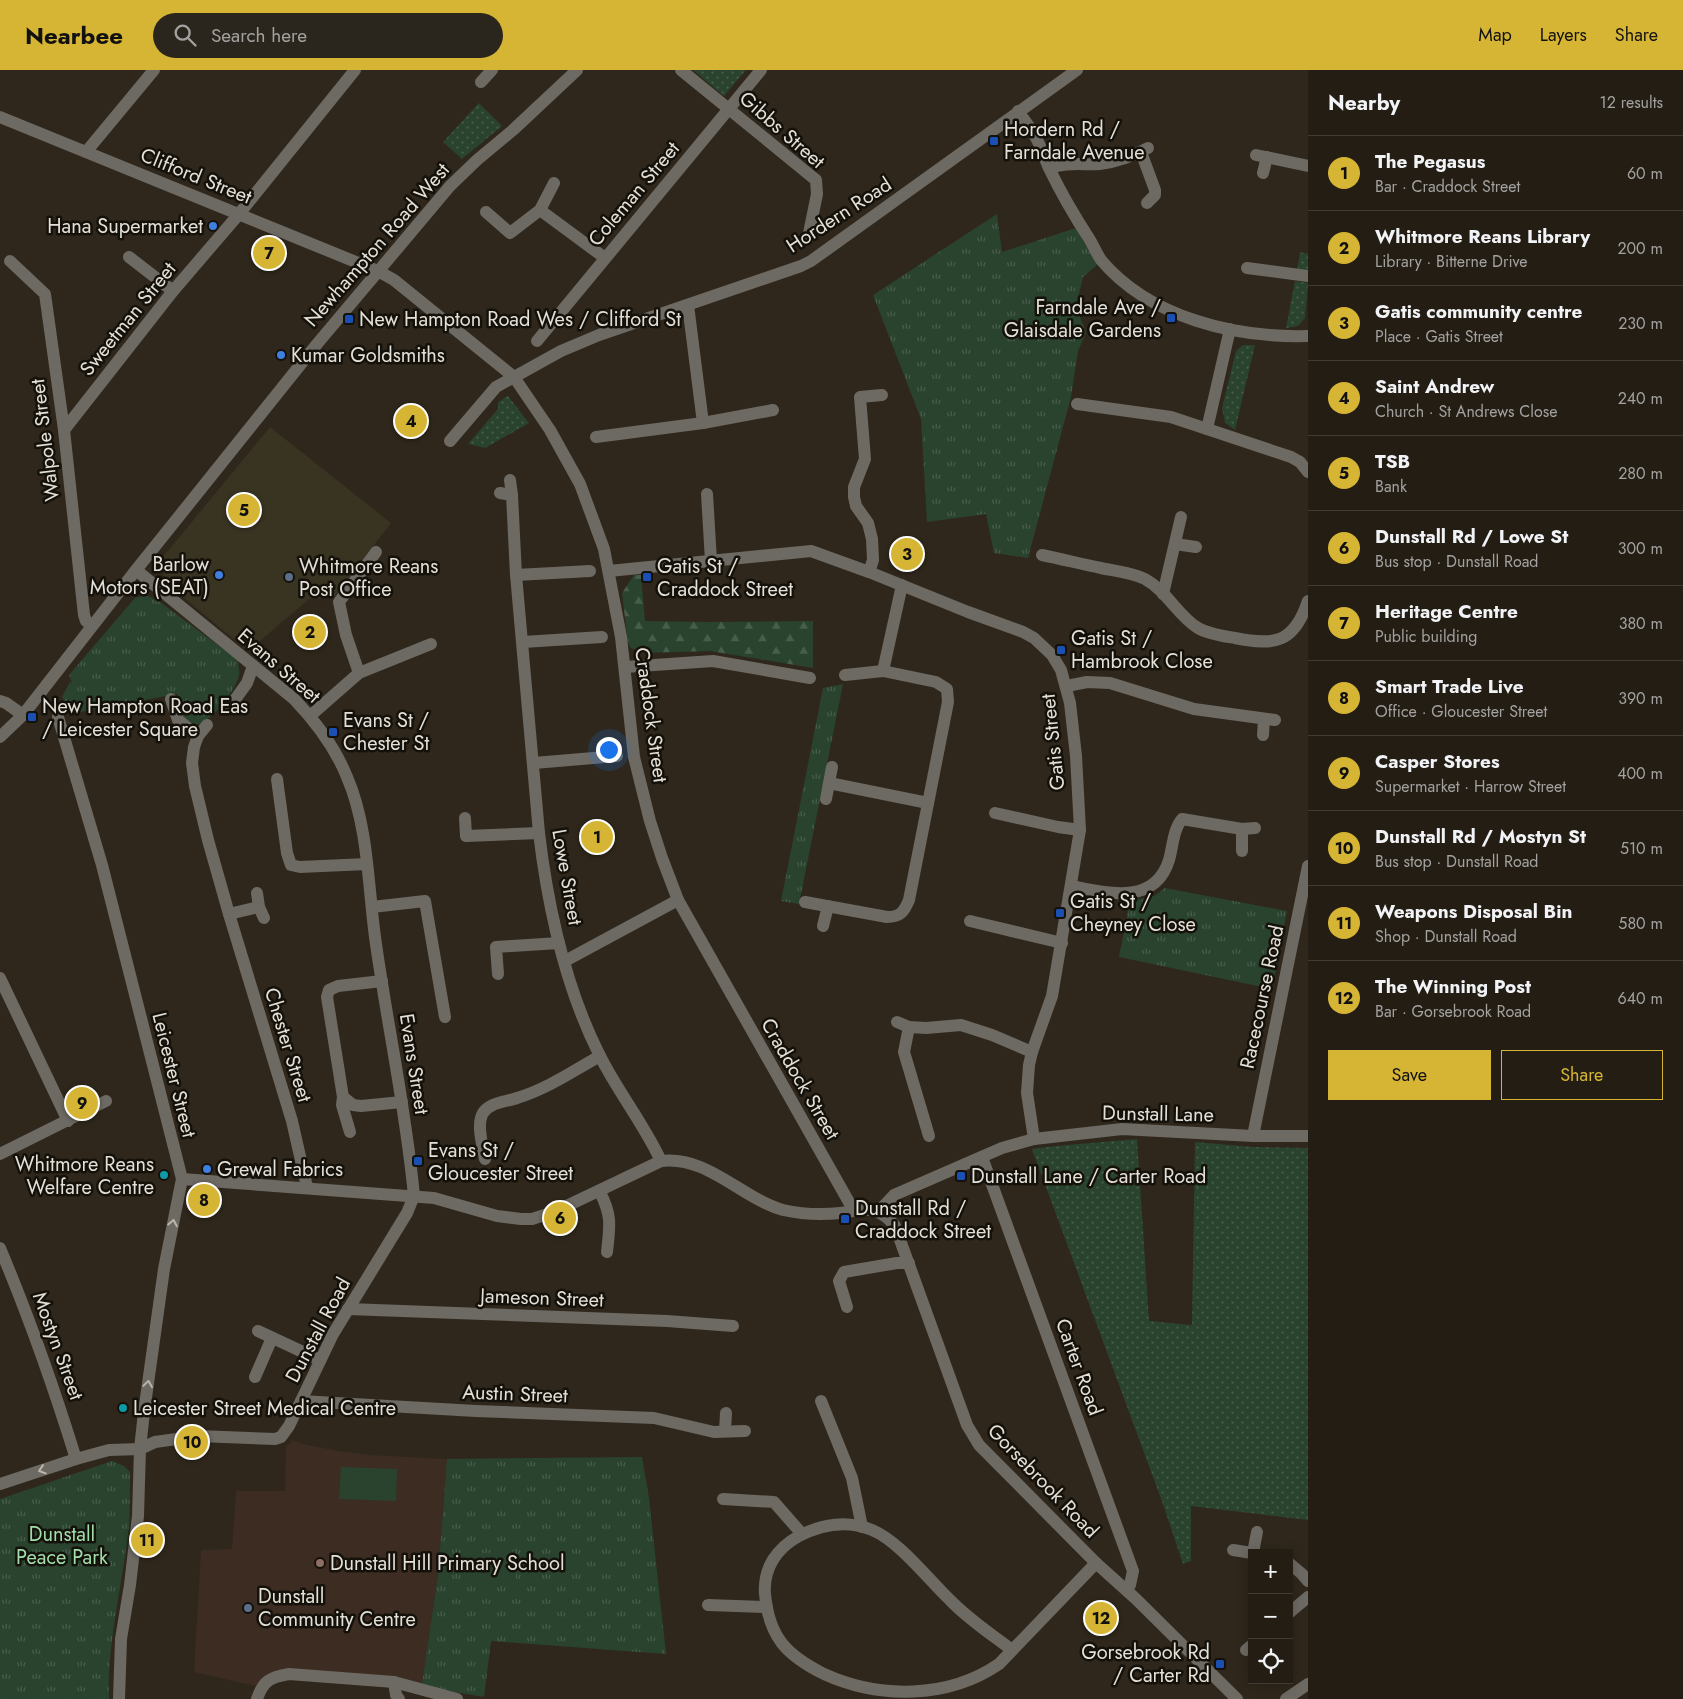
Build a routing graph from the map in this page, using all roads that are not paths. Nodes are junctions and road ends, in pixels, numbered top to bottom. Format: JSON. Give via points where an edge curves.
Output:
{"nodes":[{"id":1,"x":154,"y":70,"type":"edge"},
{"id":2,"x":355,"y":70,"type":"edge"},
{"id":3,"x":492,"y":70,"type":"edge"},
{"id":4,"x":681,"y":70,"type":"edge"},
{"id":5,"x":761,"y":70,"type":"edge"},
{"id":6,"x":1076,"y":70,"type":"edge"},
{"id":7,"x":571,"y":72,"type":"edge"},
{"id":8,"x":481,"y":82,"type":"dead end"},
{"id":9,"x":729,"y":109,"type":"junction"},
{"id":10,"x":1018,"y":111,"type":"junction"},
{"id":11,"x":0,"y":117,"type":"edge"},
{"id":12,"x":86,"y":152,"type":"junction"},
{"id":13,"x":1308,"y":166,"type":"edge"},
{"id":14,"x":1049,"y":168,"type":"junction"},
{"id":15,"x":1263,"y":173,"type":"dead end"},
{"id":16,"x":554,"y":184,"type":"dead end"},
{"id":17,"x":1147,"y":204,"type":"dead end"},
{"id":18,"x":540,"y":210,"type":"junction"},
{"id":19,"x":486,"y":212,"type":"dead end"},
{"id":20,"x":239,"y":214,"type":"junction"},
{"id":21,"x":808,"y":238,"type":"dead end"},
{"id":22,"x":129,"y":257,"type":"dead end"},
{"id":23,"x":605,"y":258,"type":"junction"},
{"id":24,"x":10,"y":261,"type":"dead end"},
{"id":25,"x":1247,"y":268,"type":"dead end"},
{"id":26,"x":378,"y":271,"type":"junction"},
{"id":27,"x":1308,"y":276,"type":"edge"},
{"id":28,"x":173,"y":291,"type":"junction"},
{"id":29,"x":688,"y":305,"type":"junction"},
{"id":30,"x":1308,"y":328,"type":"edge"},
{"id":31,"x":1230,"y":330,"type":"junction"},
{"id":32,"x":1308,"y":336,"type":"edge"},
{"id":33,"x":537,"y":341,"type":"dead end"},
{"id":34,"x":514,"y":377,"type":"junction"},
{"id":35,"x":882,"y":395,"type":"dead end"},
{"id":36,"x":1077,"y":404,"type":"dead end"},
{"id":37,"x":773,"y":410,"type":"dead end"},
{"id":38,"x":703,"y":423,"type":"junction"},
{"id":39,"x":1207,"y":429,"type":"junction"},
{"id":40,"x":64,"y":430,"type":"junction"},
{"id":41,"x":596,"y":436,"type":"dead end"},
{"id":42,"x":450,"y":441,"type":"dead end"},
{"id":43,"x":1308,"y":472,"type":"edge"},
{"id":44,"x":510,"y":480,"type":"dead end"},
{"id":45,"x":707,"y":494,"type":"dead end"},
{"id":46,"x":1180,"y":517,"type":"dead end"},
{"id":47,"x":1175,"y":544,"type":"junction"},
{"id":48,"x":1196,"y":548,"type":"dead end"},
{"id":49,"x":376,"y":552,"type":"dead end"},
{"id":50,"x":1042,"y":555,"type":"dead end"},
{"id":51,"x":710,"y":561,"type":"junction"},
{"id":52,"x":136,"y":570,"type":"junction"},
{"id":53,"x":609,"y":570,"type":"junction"},
{"id":54,"x":590,"y":571,"type":"dead end"},
{"id":55,"x":869,"y":572,"type":"junction"},
{"id":56,"x":516,"y":575,"type":"junction"},
{"id":57,"x":902,"y":585,"type":"junction"},
{"id":58,"x":1163,"y":594,"type":"junction"},
{"id":59,"x":1308,"y":601,"type":"edge"},
{"id":60,"x":92,"y":626,"type":"junction"},
{"id":61,"x":602,"y":638,"type":"dead end"},
{"id":62,"x":523,"y":642,"type":"junction"},
{"id":63,"x":431,"y":644,"type":"dead end"},
{"id":64,"x":253,"y":666,"type":"junction"},
{"id":65,"x":625,"y":667,"type":"junction"},
{"id":66,"x":883,"y":671,"type":"junction"},
{"id":67,"x":359,"y":673,"type":"junction"},
{"id":68,"x":845,"y":675,"type":"dead end"},
{"id":69,"x":810,"y":678,"type":"dead end"},
{"id":70,"x":1067,"y":686,"type":"junction"},
{"id":71,"x":171,"y":699,"type":"dead end"},
{"id":72,"x":0,"y":701,"type":"edge"},
{"id":73,"x":229,"y":708,"type":"dead end"},
{"id":74,"x":23,"y":715,"type":"junction"},
{"id":75,"x":310,"y":716,"type":"junction"},
{"id":76,"x":58,"y":717,"type":"dead end"},
{"id":77,"x":207,"y":725,"type":"dead end"},
{"id":78,"x":1263,"y":735,"type":"dead end"},
{"id":79,"x":198,"y":736,"type":"junction"},
{"id":80,"x":0,"y":737,"type":"edge"},
{"id":81,"x":617,"y":756,"type":"dead end"},
{"id":82,"x":534,"y":763,"type":"junction"},
{"id":83,"x":832,"y":767,"type":"dead end"},
{"id":84,"x":277,"y":779,"type":"dead end"},
{"id":85,"x":829,"y":783,"type":"junction"},
{"id":86,"x":826,"y":799,"type":"dead end"},
{"id":87,"x":928,"y":803,"type":"junction"},
{"id":88,"x":995,"y":813,"type":"dead end"},
{"id":89,"x":466,"y":818,"type":"dead end"},
{"id":90,"x":1080,"y":830,"type":"junction"},
{"id":91,"x":539,"y":832,"type":"junction"},
{"id":92,"x":1242,"y":851,"type":"dead end"},
{"id":93,"x":367,"y":864,"type":"junction"},
{"id":94,"x":1308,"y":866,"type":"edge"},
{"id":95,"x":1071,"y":886,"type":"junction"},
{"id":96,"x":257,"y":893,"type":"dead end"},
{"id":97,"x":678,"y":900,"type":"junction"},
{"id":98,"x":805,"y":902,"type":"dead end"},
{"id":99,"x":828,"y":906,"type":"junction"},
{"id":100,"x":372,"y":907,"type":"junction"},
{"id":101,"x":230,"y":914,"type":"junction"},
{"id":102,"x":970,"y":921,"type":"dead end"},
{"id":103,"x":823,"y":926,"type":"dead end"},
{"id":104,"x":1062,"y":943,"type":"junction"},
{"id":105,"x":559,"y":944,"type":"junction"},
{"id":106,"x":565,"y":961,"type":"junction"},
{"id":107,"x":498,"y":974,"type":"dead end"},
{"id":108,"x":0,"y":978,"type":"edge"},
{"id":109,"x":382,"y":981,"type":"junction"},
{"id":110,"x":444,"y":1017,"type":"dead end"},
{"id":111,"x":1032,"y":1052,"type":"junction"},
{"id":112,"x":600,"y":1056,"type":"junction"},
{"id":113,"x":343,"y":1097,"type":"junction"},
{"id":114,"x":106,"y":1102,"type":"dead end"},
{"id":115,"x":402,"y":1102,"type":"junction"},
{"id":116,"x":68,"y":1121,"type":"junction"},
{"id":117,"x":350,"y":1132,"type":"dead end"},
{"id":118,"x":929,"y":1136,"type":"dead end"},
{"id":119,"x":1253,"y":1136,"type":"junction"},
{"id":120,"x":1308,"y":1136,"type":"edge"},
{"id":121,"x":1034,"y":1139,"type":"junction"},
{"id":122,"x":0,"y":1154,"type":"edge"},
{"id":123,"x":982,"y":1157,"type":"junction"},
{"id":124,"x":485,"y":1159,"type":"dead end"},
{"id":125,"x":661,"y":1161,"type":"junction"},
{"id":126,"x":182,"y":1179,"type":"junction"},
{"id":127,"x":307,"y":1187,"type":"junction"},
{"id":128,"x":600,"y":1192,"type":"junction"},
{"id":129,"x":414,"y":1196,"type":"junction"},
{"id":130,"x":854,"y":1211,"type":"junction"},
{"id":131,"x":878,"y":1212,"type":"junction"},
{"id":132,"x":0,"y":1248,"type":"edge"},
{"id":133,"x":607,"y":1252,"type":"dead end"},
{"id":134,"x":908,"y":1263,"type":"junction"},
{"id":135,"x":847,"y":1307,"type":"dead end"},
{"id":136,"x":348,"y":1309,"type":"junction"},
{"id":137,"x":733,"y":1326,"type":"dead end"},
{"id":138,"x":258,"y":1331,"type":"dead end"},
{"id":139,"x":272,"y":1338,"type":"junction"},
{"id":140,"x":320,"y":1360,"type":"junction"},
{"id":141,"x":255,"y":1377,"type":"dead end"},
{"id":142,"x":301,"y":1401,"type":"junction"},
{"id":143,"x":821,"y":1401,"type":"dead end"},
{"id":144,"x":726,"y":1413,"type":"dead end"},
{"id":145,"x":725,"y":1431,"type":"junction"},
{"id":146,"x":744,"y":1432,"type":"dead end"},
{"id":147,"x":140,"y":1449,"type":"junction"},
{"id":148,"x":76,"y":1459,"type":"junction"},
{"id":149,"x":0,"y":1484,"type":"edge"},
{"id":150,"x":723,"y":1499,"type":"dead end"},
{"id":151,"x":862,"y":1526,"type":"junction"},
{"id":152,"x":1257,"y":1532,"type":"dead end"},
{"id":153,"x":802,"y":1534,"type":"junction"},
{"id":154,"x":1253,"y":1549,"type":"edge"},
{"id":155,"x":1234,"y":1550,"type":"dead end"},
{"id":156,"x":1248,"y":1552,"type":"edge"},
{"id":157,"x":1096,"y":1563,"type":"junction"},
{"id":158,"x":1293,"y":1566,"type":"edge"},
{"id":159,"x":1308,"y":1582,"type":"edge"},
{"id":160,"x":1127,"y":1590,"type":"junction"},
{"id":161,"x":1308,"y":1597,"type":"edge"},
{"id":162,"x":708,"y":1605,"type":"dead end"},
{"id":163,"x":767,"y":1607,"type":"junction"},
{"id":164,"x":1293,"y":1610,"type":"edge"},
{"id":165,"x":1012,"y":1650,"type":"junction"},
{"id":166,"x":394,"y":1682,"type":"junction"},
{"id":167,"x":1308,"y":1684,"type":"edge"},
{"id":168,"x":119,"y":1699,"type":"edge"},
{"id":169,"x":257,"y":1699,"type":"edge"},
{"id":170,"x":399,"y":1699,"type":"edge"},
{"id":171,"x":457,"y":1699,"type":"edge"},
{"id":172,"x":1237,"y":1699,"type":"edge"},
{"id":173,"x":1286,"y":1699,"type":"edge"}],
"edges":[{"from":1,"to":12,"type":"street"},
{"from":2,"to":20,"type":"street","name":"Sweetman Street"},
{"from":3,"to":8,"type":"street"},
{"from":4,"to":9,"type":"street","name":"Gibbs Street"},
{"from":5,"to":9,"type":"street","name":"Coleman Street"},
{"from":6,"to":10,"type":"street","name":"Hordern Road"},
{"from":7,"to":26,"type":"street","name":"Newhampton Road West","via":[[450,186]]},
{"from":9,"to":21,"type":"street","name":"Gibbs Street","via":[[816,180],[817,194]]},
{"from":9,"to":23,"type":"street","name":"Coleman Street"},
{"from":10,"to":14,"type":"street","via":[[1035,136]]},
{"from":10,"to":29,"type":"street","name":"Hordern Road","via":[[811,261]]},
{"from":11,"to":12,"type":"street","name":"Clifford Street"},
{"from":12,"to":20,"type":"street","name":"Clifford Street"},
{"from":13,"to":15,"type":"street","via":[[1261,156]]},
{"from":14,"to":17,"type":"street","via":[[1069,163],[1109,162],[1145,150],[1156,193]]},
{"from":14,"to":31,"type":"street","via":[[1100,259],[1118,277],[1170,311]]},
{"from":16,"to":18,"type":"street"},
{"from":18,"to":19,"type":"street","via":[[510,234]]},
{"from":18,"to":23,"type":"street"},
{"from":20,"to":26,"type":"street","name":"Clifford Street"},
{"from":20,"to":28,"type":"street","name":"Sweetman Street"},
{"from":22,"to":28,"type":"street"},
{"from":23,"to":33,"type":"street","name":"Coleman Street"},
{"from":24,"to":40,"type":"street","name":"Walpole Street","via":[[45,294]]},
{"from":25,"to":27,"type":"street"},
{"from":26,"to":34,"type":"street","name":"Clifford Street","via":[[394,280]]},
{"from":26,"to":52,"type":"street","name":"Newhampton Road West"},
{"from":28,"to":40,"type":"street","name":"Sweetman Street"},
{"from":29,"to":34,"type":"street","name":"Hordern Road","via":[[578,343]]},
{"from":29,"to":38,"type":"street"},
{"from":30,"to":32,"type":"street"},
{"from":31,"to":32,"type":"street"},
{"from":31,"to":39,"type":"street"},
{"from":34,"to":42,"type":"street","name":"Hordern Road","via":[[496,387]]},
{"from":34,"to":53,"type":"street","name":"Craddock Street","via":[[550,430],[580,484],[602,541]]},
{"from":35,"to":55,"type":"street","via":[[860,397],[865,459],[854,486],[854,497],[856,506],[868,523],[872,539],[873,560]]},
{"from":36,"to":39,"type":"street","via":[[1171,417]]},
{"from":37,"to":38,"type":"street"},
{"from":38,"to":41,"type":"street"},
{"from":39,"to":43,"type":"street","via":[[1291,457]]},
{"from":40,"to":60,"type":"street","name":"Walpole Street","via":[[84,615]]},
{"from":44,"to":56,"type":"street","name":"Lowe Street","via":[[506,494]]},
{"from":45,"to":51,"type":"street"},
{"from":46,"to":47,"type":"street"},
{"from":47,"to":48,"type":"street"},
{"from":47,"to":58,"type":"street"},
{"from":49,"to":67,"type":"street","via":[[339,602]]},
{"from":50,"to":58,"type":"street","via":[[1144,579]]},
{"from":51,"to":53,"type":"street","name":"Gatis Street"},
{"from":51,"to":55,"type":"street","name":"Gatis Street","via":[[812,551]]},
{"from":52,"to":60,"type":"street","name":"Newhampton Road West"},
{"from":52,"to":64,"type":"street","name":"Evans Street"},
{"from":53,"to":65,"type":"street","name":"Craddock Street"},
{"from":54,"to":56,"type":"street"},
{"from":55,"to":57,"type":"street","name":"Gatis Street"},
{"from":56,"to":62,"type":"street","name":"Lowe Street"},
{"from":57,"to":66,"type":"street"},
{"from":57,"to":70,"type":"street","name":"Gatis Street","via":[[1034,638],[1052,655]]},
{"from":58,"to":59,"type":"street","via":[[1199,628],[1259,643],[1280,639],[1291,632]]},
{"from":60,"to":74,"type":"street","name":"Newhampton Road West"},
{"from":61,"to":62,"type":"street"},
{"from":62,"to":82,"type":"street","name":"Lowe Street"},
{"from":63,"to":67,"type":"street"},
{"from":64,"to":73,"type":"street","via":[[247,683]]},
{"from":64,"to":75,"type":"street","name":"Evans Street"},
{"from":65,"to":69,"type":"street","via":[[713,661]]},
{"from":65,"to":97,"type":"street","name":"Craddock Street","via":[[639,782]]},
{"from":66,"to":68,"type":"street"},
{"from":66,"to":87,"type":"street","via":[[936,682],[947,689],[949,696]]},
{"from":67,"to":75,"type":"street"},
{"from":70,"to":78,"type":"street","via":[[1087,682],[1110,683],[1194,709],[1270,719]]},
{"from":70,"to":90,"type":"street","name":"Gatis Street","via":[[1076,756]]},
{"from":71,"to":79,"type":"street","via":[[178,720]]},
{"from":72,"to":74,"type":"street"},
{"from":74,"to":80,"type":"street","name":"Newhampton Road West"},
{"from":75,"to":93,"type":"street","name":"Evans Street","via":[[348,777],[359,813]]},
{"from":76,"to":126,"type":"street","name":"Leicester Street","via":[[102,865]]},
{"from":77,"to":79,"type":"street","name":"Chester Street"},
{"from":79,"to":101,"type":"street","name":"Chester Street","via":[[192,763],[195,786]]},
{"from":81,"to":82,"type":"street"},
{"from":82,"to":91,"type":"street","name":"Lowe Street"},
{"from":83,"to":85,"type":"street"},
{"from":84,"to":93,"type":"street","via":[[291,865]]},
{"from":85,"to":86,"type":"street"},
{"from":85,"to":87,"type":"street"},
{"from":87,"to":99,"type":"street","via":[[905,909],[900,914],[887,917]]},
{"from":88,"to":90,"type":"street"},
{"from":89,"to":91,"type":"street","via":[[466,836]]},
{"from":90,"to":95,"type":"street","name":"Gatis Street"},
{"from":91,"to":105,"type":"street","name":"Lowe Street"},
{"from":92,"to":95,"type":"street","via":[[1249,829],[1182,819],[1177,825],[1168,862],[1149,886],[1127,894]]},
{"from":93,"to":100,"type":"street","name":"Evans Street"},
{"from":94,"to":119,"type":"street","name":"Racecourse Road"},
{"from":95,"to":104,"type":"street","name":"Gatis Street"},
{"from":96,"to":101,"type":"street","via":[[261,912]]},
{"from":97,"to":106,"type":"street"},
{"from":97,"to":130,"type":"street","name":"Craddock Street"},
{"from":98,"to":99,"type":"street"},
{"from":99,"to":103,"type":"street"},
{"from":100,"to":109,"type":"street","name":"Evans Street"},
{"from":100,"to":110,"type":"street","name":"Evans Street","via":[[425,901]]},
{"from":101,"to":127,"type":"street","name":"Chester Street","via":[[292,1121]]},
{"from":102,"to":104,"type":"street"},
{"from":104,"to":111,"type":"street","name":"Gatis Street","via":[[1052,996]]},
{"from":105,"to":106,"type":"street","name":"Lowe Street"},
{"from":105,"to":107,"type":"street","via":[[496,948]]},
{"from":106,"to":112,"type":"street","name":"Lowe Street","via":[[578,1004]]},
{"from":108,"to":116,"type":"street"},
{"from":109,"to":113,"type":"street","via":[[329,990],[327,997]]},
{"from":109,"to":115,"type":"street","name":"Evans Street"},
{"from":111,"to":118,"type":"street","via":[[961,1025],[926,1028],[903,1024],[904,1052]]},
{"from":111,"to":121,"type":"street","name":"Gatis Street","via":[[1027,1092]]},
{"from":112,"to":124,"type":"street","via":[[535,1092],[487,1109],[480,1122]]},
{"from":112,"to":125,"type":"street","name":"Lowe Street"},
{"from":113,"to":115,"type":"street","via":[[353,1105],[361,1106]]},
{"from":113,"to":117,"type":"street","via":[[342,1105]]},
{"from":114,"to":116,"type":"street"},
{"from":115,"to":129,"type":"street","name":"Evans Street"},
{"from":116,"to":122,"type":"street"},
{"from":119,"to":120,"type":"street","name":"Dunstall Lane"},
{"from":119,"to":121,"type":"street","name":"Dunstall Lane","via":[[1122,1129]]},
{"from":121,"to":123,"type":"street","name":"Dunstall Lane"},
{"from":123,"to":131,"type":"street","via":[[894,1195]]},
{"from":123,"to":160,"type":"street","name":"Carter Road","via":[[1133,1571]]},
{"from":125,"to":128,"type":"street"},
{"from":125,"to":130,"type":"street","via":[[698,1166],[782,1209],[814,1214]]},
{"from":126,"to":127,"type":"street"},
{"from":147,"to":126,"type":"street","name":"Leicester Street","one_way":true,"via":[[164,1269]]},
{"from":127,"to":129,"type":"street"},
{"from":128,"to":129,"type":"street","via":[[532,1219],[497,1216],[434,1198]]},
{"from":128,"to":133,"type":"street","via":[[610,1220]]},
{"from":129,"to":136,"type":"street","name":"Dunstall Road"},
{"from":130,"to":131,"type":"street"},
{"from":131,"to":134,"type":"street","name":"Gorsebrook Road","via":[[895,1226]]},
{"from":132,"to":148,"type":"street","name":"Mostyn Street"},
{"from":134,"to":135,"type":"street","via":[[844,1272],[839,1281]]},
{"from":134,"to":157,"type":"street","name":"Gorsebrook Road","via":[[972,1436]]},
{"from":136,"to":137,"type":"street","name":"Jameson Street"},
{"from":136,"to":140,"type":"street","name":"Dunstall Road"},
{"from":138,"to":139,"type":"street"},
{"from":139,"to":140,"type":"street"},
{"from":139,"to":141,"type":"street"},
{"from":140,"to":142,"type":"street","name":"Dunstall Road"},
{"from":142,"to":145,"type":"street","name":"Austin Street","via":[[654,1418],[714,1432]]},
{"from":142,"to":147,"type":"street","name":"Dunstall Road","via":[[285,1432],[275,1439],[198,1436],[155,1442]]},
{"from":143,"to":151,"type":"street","via":[[852,1478]]},
{"from":144,"to":145,"type":"street"},
{"from":145,"to":146,"type":"street","name":"Austin Street"},
{"from":147,"to":148,"type":"street","name":"Dunstall Road","via":[[109,1450]]},
{"from":147,"to":168,"type":"street","via":[[139,1504],[121,1639]]},
{"from":148,"to":149,"type":"street","name":"Dunstall Road","one_way":true},
{"from":150,"to":153,"type":"street","via":[[774,1502]]},
{"from":151,"to":153,"type":"street","via":[[837,1524]]},
{"from":151,"to":165,"type":"street","via":[[894,1543],[952,1602]]},
{"from":152,"to":154,"type":"street"},
{"from":153,"to":163,"type":"street","via":[[776,1554],[765,1586]]},
{"from":155,"to":156,"type":"street"},
{"from":157,"to":160,"type":"street","name":"Gorsebrook Road"},
{"from":157,"to":165,"type":"street"},
{"from":158,"to":159,"type":"street"},
{"from":160,"to":172,"type":"street","name":"Gorsebrook Road"},
{"from":161,"to":164,"type":"street"},
{"from":162,"to":163,"type":"street"},
{"from":163,"to":165,"type":"street","via":[[778,1637],[794,1657],[859,1689],[898,1694],[954,1687],[987,1672]]},
{"from":166,"to":169,"type":"street","via":[[289,1674],[267,1681]]},
{"from":166,"to":170,"type":"street"},
{"from":166,"to":171,"type":"street"},
{"from":167,"to":173,"type":"street"}]}
